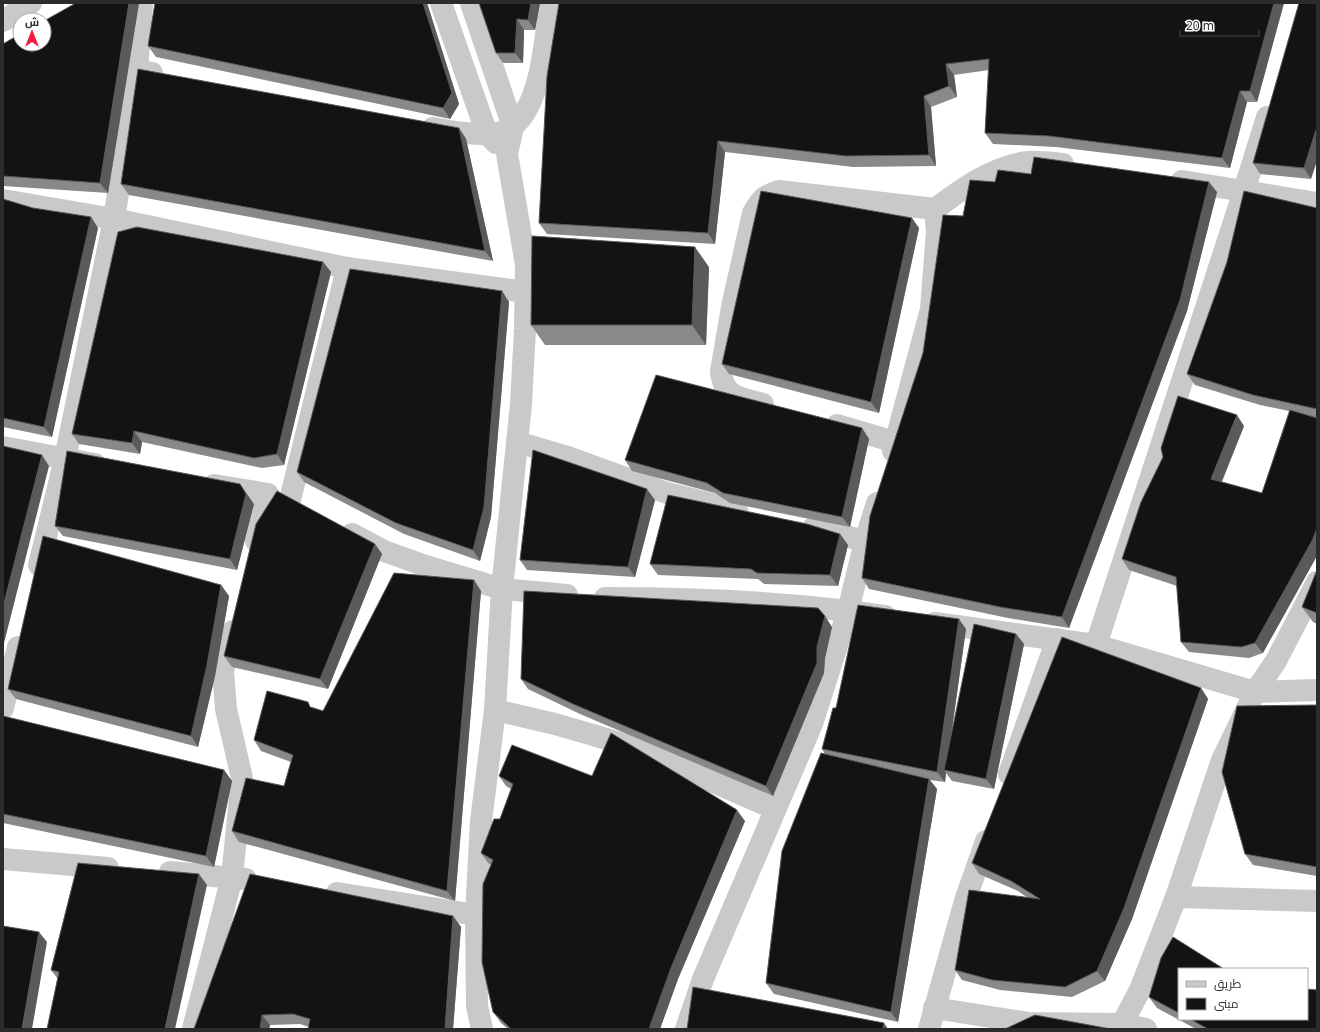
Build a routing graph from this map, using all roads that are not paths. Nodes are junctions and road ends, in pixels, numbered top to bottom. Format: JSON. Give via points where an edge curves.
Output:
{"nodes":[{"id":1,"x":32,"y":3,"type":"edge"},
{"id":2,"x":142,"y":3,"type":"edge"},
{"id":3,"x":441,"y":3,"type":"edge"},
{"id":4,"x":471,"y":3,"type":"edge"},
{"id":5,"x":550,"y":3,"type":"edge"},
{"id":6,"x":3,"y":21,"type":"edge"},
{"id":7,"x":137,"y":71,"type":"junction"},
{"id":8,"x":175,"y":78,"type":"edge"},
{"id":9,"x":1272,"y":101,"type":"edge"},
{"id":10,"x":412,"y":124,"type":"edge"},
{"id":11,"x":513,"y":127,"type":"junction"},
{"id":12,"x":487,"y":134,"type":"junction"},
{"id":13,"x":507,"y":154,"type":"junction"},
{"id":14,"x":1082,"y":165,"type":"edge"},
{"id":15,"x":1158,"y":177,"type":"edge"},
{"id":16,"x":1244,"y":191,"type":"junction"},
{"id":17,"x":3,"y":200,"type":"edge"},
{"id":18,"x":1317,"y":204,"type":"edge"},
{"id":19,"x":935,"y":210,"type":"junction"},
{"id":20,"x":114,"y":219,"type":"junction"},
{"id":21,"x":347,"y":268,"type":"junction"},
{"id":22,"x":526,"y":292,"type":"junction"},
{"id":23,"x":781,"y":409,"type":"edge"},
{"id":24,"x":819,"y":420,"type":"edge"},
{"id":25,"x":517,"y":442,"type":"junction"},
{"id":26,"x":895,"y":442,"type":"junction"},
{"id":27,"x":3,"y":447,"type":"edge"},
{"id":28,"x":65,"y":459,"type":"junction"},
{"id":29,"x":112,"y":467,"type":"edge"},
{"id":30,"x":198,"y":482,"type":"edge"},
{"id":31,"x":268,"y":494,"type":"junction"},
{"id":32,"x":290,"y":500,"type":"junction"},
{"id":33,"x":310,"y":511,"type":"edge"},
{"id":34,"x":758,"y":515,"type":"edge"},
{"id":35,"x":797,"y":524,"type":"edge"},
{"id":36,"x":336,"y":525,"type":"edge"},
{"id":37,"x":865,"y":541,"type":"junction"},
{"id":38,"x":250,"y":563,"type":"edge"},
{"id":39,"x":1317,"y":582,"type":"edge"},
{"id":40,"x":33,"y":587,"type":"edge"},
{"id":41,"x":502,"y":589,"type":"junction"},
{"id":42,"x":239,"y":609,"type":"edge"},
{"id":43,"x":848,"y":611,"type":"junction"},
{"id":44,"x":24,"y":625,"type":"edge"},
{"id":45,"x":1057,"y":639,"type":"junction"},
{"id":46,"x":1096,"y":645,"type":"junction"},
{"id":47,"x":1317,"y":690,"type":"edge"},
{"id":48,"x":1255,"y":692,"type":"junction"},
{"id":49,"x":3,"y":708,"type":"edge"},
{"id":50,"x":495,"y":710,"type":"junction"},
{"id":51,"x":218,"y":773,"type":"edge"},
{"id":52,"x":242,"y":778,"type":"junction"},
{"id":53,"x":1002,"y":792,"type":"edge"},
{"id":54,"x":775,"y":810,"type":"junction"},
{"id":55,"x":992,"y":821,"type":"edge"},
{"id":56,"x":3,"y":859,"type":"edge"},
{"id":57,"x":129,"y":869,"type":"edge"},
{"id":58,"x":153,"y":871,"type":"edge"},
{"id":59,"x":232,"y":877,"type":"junction"},
{"id":60,"x":263,"y":882,"type":"edge"},
{"id":61,"x":319,"y":890,"type":"edge"},
{"id":62,"x":1176,"y":897,"type":"junction"},
{"id":63,"x":1317,"y":901,"type":"edge"},
{"id":64,"x":476,"y":915,"type":"junction"},
{"id":65,"x":934,"y":1008,"type":"junction"},
{"id":66,"x":1122,"y":1024,"type":"junction"},
{"id":67,"x":193,"y":1029,"type":"edge"},
{"id":68,"x":482,"y":1029,"type":"edge"},
{"id":69,"x":686,"y":1029,"type":"edge"},
{"id":70,"x":929,"y":1029,"type":"edge"},
{"id":71,"x":1146,"y":1029,"type":"edge"}],
"edges":[{"from":1,"to":6,"type":"street"},
{"from":2,"to":7,"type":"street"},
{"from":3,"to":12,"type":"street"},
{"from":4,"to":11,"type":"street"},
{"from":5,"to":11,"type":"street","via":[[537,84],[529,108]]},
{"from":7,"to":8,"type":"street"},
{"from":7,"to":20,"type":"street"},
{"from":9,"to":16,"type":"street"},
{"from":10,"to":12,"type":"street","via":[[449,132]]},
{"from":11,"to":12,"type":"street"},
{"from":11,"to":13,"type":"street"},
{"from":12,"to":13,"type":"street"},
{"from":13,"to":22,"type":"street","via":[[526,264]]},
{"from":14,"to":19,"type":"street","via":[[1029,162],[1006,168],[967,185]]},
{"from":15,"to":16,"type":"street"},
{"from":16,"to":18,"type":"street"},
{"from":16,"to":46,"type":"street"},
{"from":17,"to":20,"type":"street"},
{"from":19,"to":23,"type":"street","via":[[779,191],[766,195],[759,202],[753,213],[732,307],[721,372],[726,391]]},
{"from":19,"to":26,"type":"street","via":[[937,231],[931,310]]},
{"from":20,"to":21,"type":"street"},
{"from":20,"to":28,"type":"street"},
{"from":21,"to":22,"type":"street"},
{"from":21,"to":32,"type":"street"},
{"from":22,"to":25,"type":"street","via":[[522,397]]},
{"from":24,"to":26,"type":"street"},
{"from":25,"to":34,"type":"street","via":[[568,457],[667,493]]},
{"from":25,"to":41,"type":"street"},
{"from":26,"to":37,"type":"street"},
{"from":27,"to":28,"type":"street"},
{"from":28,"to":29,"type":"street"},
{"from":28,"to":40,"type":"street"},
{"from":30,"to":31,"type":"street"},
{"from":31,"to":32,"type":"street"},
{"from":31,"to":38,"type":"street"},
{"from":32,"to":33,"type":"street"},
{"from":35,"to":37,"type":"street"},
{"from":36,"to":41,"type":"street","via":[[384,551]]},
{"from":37,"to":43,"type":"street"},
{"from":39,"to":48,"type":"street","via":[[1276,661]]},
{"from":41,"to":43,"type":"street","via":[[597,598],[776,602]]},
{"from":41,"to":50,"type":"street"},
{"from":42,"to":52,"type":"street","via":[[223,671],[226,710]]},
{"from":43,"to":45,"type":"street"},
{"from":43,"to":54,"type":"street","via":[[812,724]]},
{"from":44,"to":49,"type":"street"},
{"from":45,"to":46,"type":"street"},
{"from":45,"to":53,"type":"street"},
{"from":46,"to":48,"type":"street"},
{"from":47,"to":48,"type":"street"},
{"from":48,"to":62,"type":"street","via":[[1222,760]]},
{"from":50,"to":54,"type":"street","via":[[556,724],[634,747]]},
{"from":50,"to":64,"type":"street","via":[[481,821]]},
{"from":51,"to":52,"type":"street"},
{"from":52,"to":59,"type":"street"},
{"from":54,"to":69,"type":"street","via":[[703,979]]},
{"from":55,"to":65,"type":"street","via":[[965,901]]},
{"from":56,"to":57,"type":"street"},
{"from":58,"to":59,"type":"street"},
{"from":59,"to":60,"type":"street"},
{"from":59,"to":67,"type":"street"},
{"from":61,"to":64,"type":"street"},
{"from":62,"to":63,"type":"street"},
{"from":62,"to":66,"type":"street","via":[[1140,990]]},
{"from":64,"to":68,"type":"street","via":[[477,1006]]},
{"from":65,"to":66,"type":"street","via":[[1029,1024]]},
{"from":65,"to":70,"type":"street"},
{"from":66,"to":71,"type":"street"}]}
